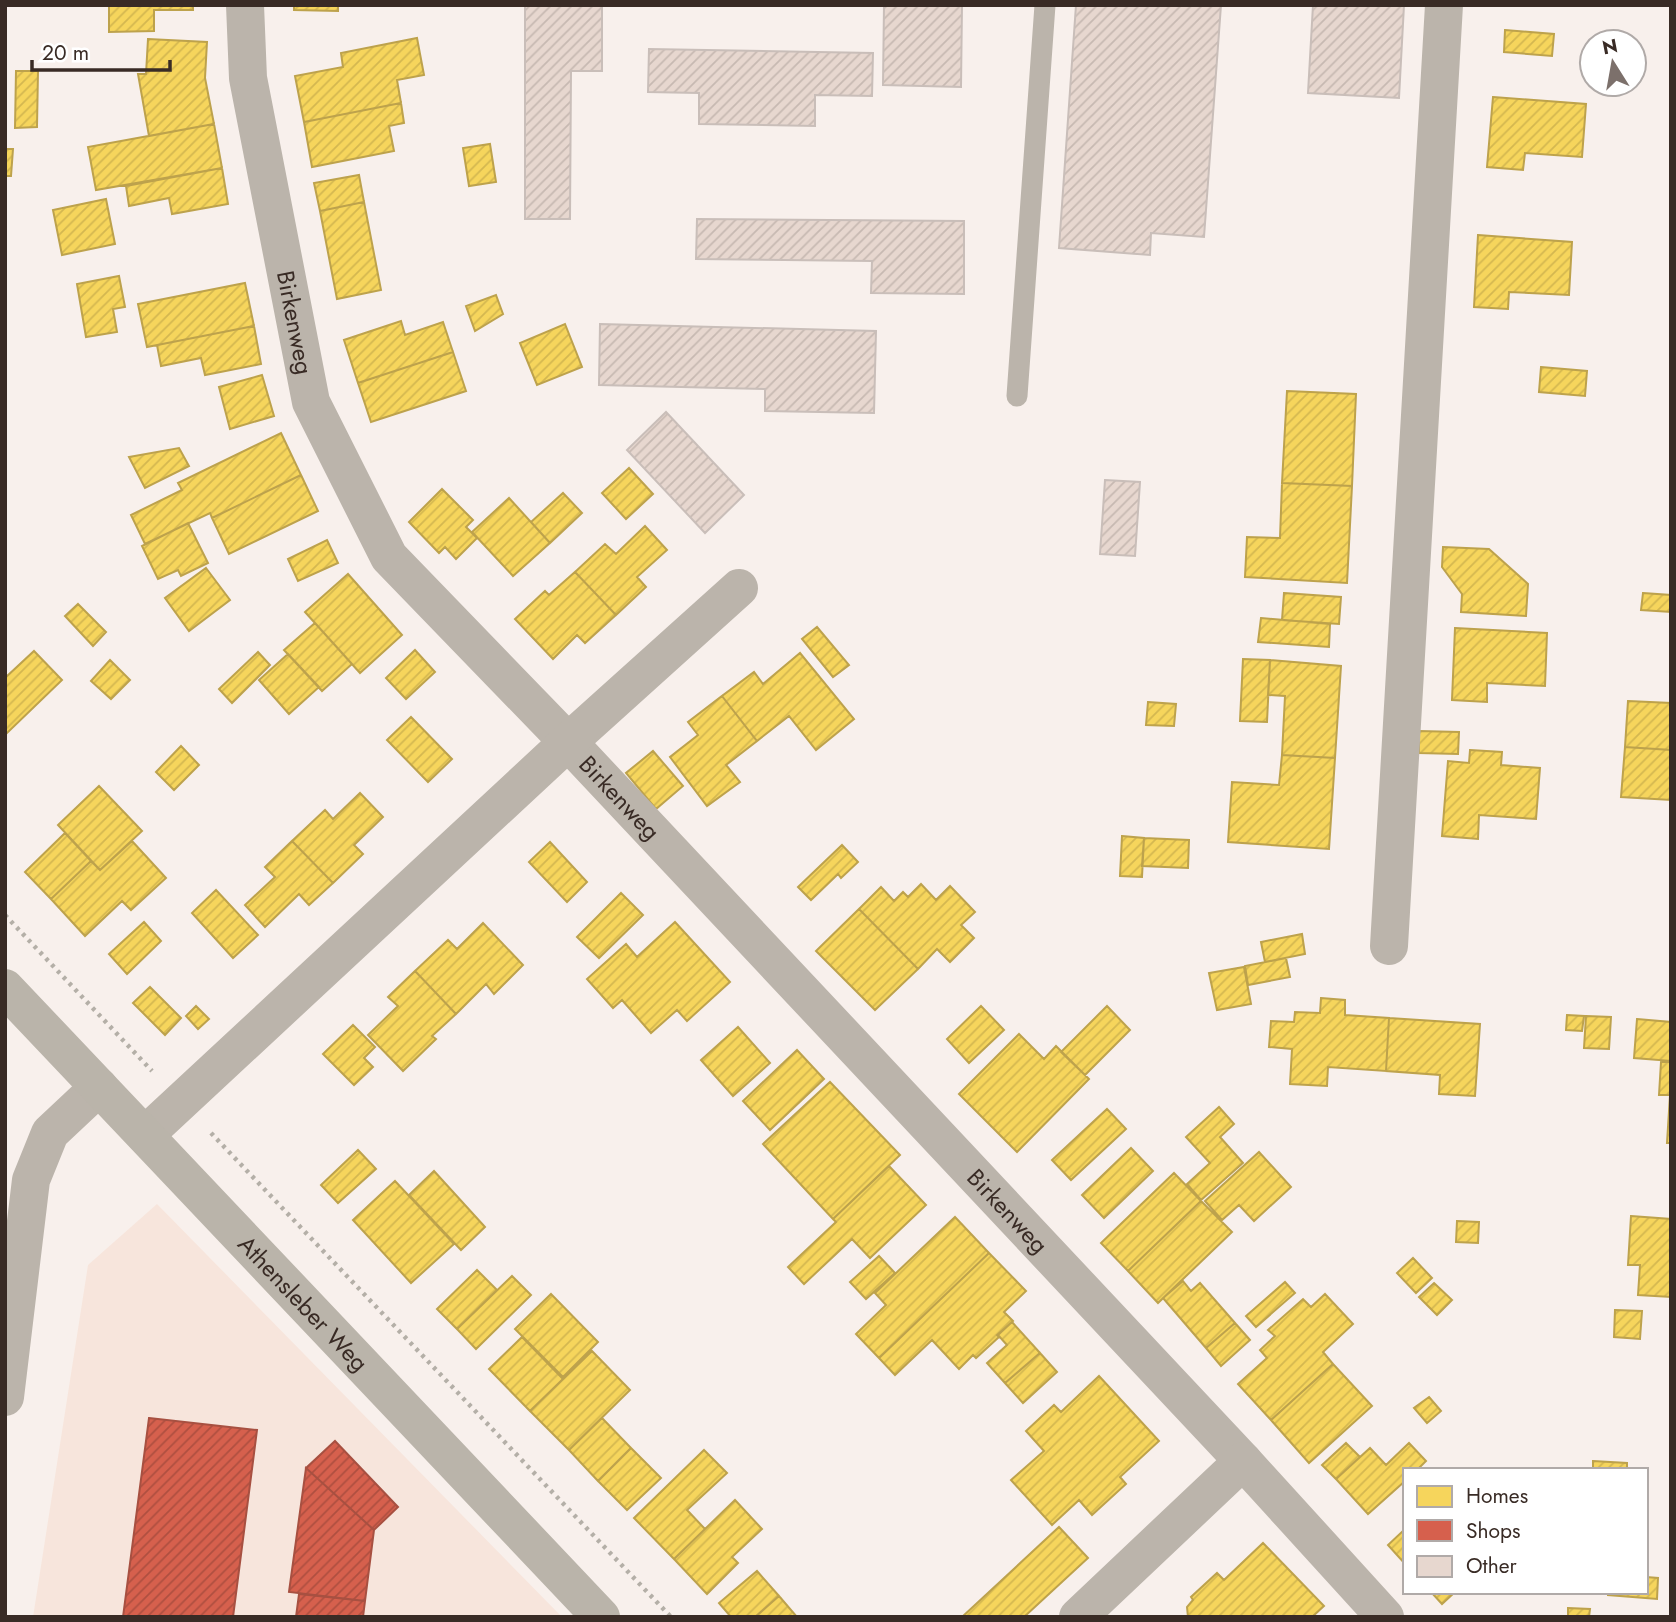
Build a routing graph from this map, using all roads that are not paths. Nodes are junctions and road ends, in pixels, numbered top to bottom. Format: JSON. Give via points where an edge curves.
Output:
{"nodes":[{"id":1,"x":245,"y":5,"type":"edge"},
{"id":2,"x":1045,"y":5,"type":"edge"},
{"id":3,"x":1444,"y":5,"type":"edge"},
{"id":4,"x":1017,"y":396,"type":"dead end"},
{"id":5,"x":739,"y":588,"type":"dead end"},
{"id":6,"x":568,"y":742,"type":"junction"},
{"id":7,"x":1389,"y":946,"type":"dead end"},
{"id":8,"x":5,"y":988,"type":"edge"},
{"id":9,"x":99,"y":1087,"type":"junction"},
{"id":10,"x":145,"y":1135,"type":"junction"},
{"id":11,"x":5,"y":1397,"type":"edge"},
{"id":12,"x":1243,"y":1461,"type":"junction"},
{"id":13,"x":601,"y":1617,"type":"edge"},
{"id":14,"x":1078,"y":1617,"type":"edge"},
{"id":15,"x":1385,"y":1617,"type":"edge"}],
"edges":[{"from":1,"to":6,"type":"street","name":"Birkenweg","via":[[248,78],[311,402],[389,556]]},
{"from":2,"to":4,"type":"lane"},
{"from":3,"to":7,"type":"street"},
{"from":5,"to":6,"type":"street"},
{"from":6,"to":10,"type":"street"},
{"from":6,"to":12,"type":"street","name":"Birkenweg"},
{"from":8,"to":9,"type":"main road","name":"Athensleber Weg"},
{"from":9,"to":10,"type":"main road","name":"Athensleber Weg"},
{"from":9,"to":11,"type":"street","via":[[50,1133],[31,1180]]},
{"from":10,"to":13,"type":"main road","name":"Athensleber Weg"},
{"from":12,"to":14,"type":"street"},
{"from":12,"to":15,"type":"street","name":"Birkenweg"}]}
